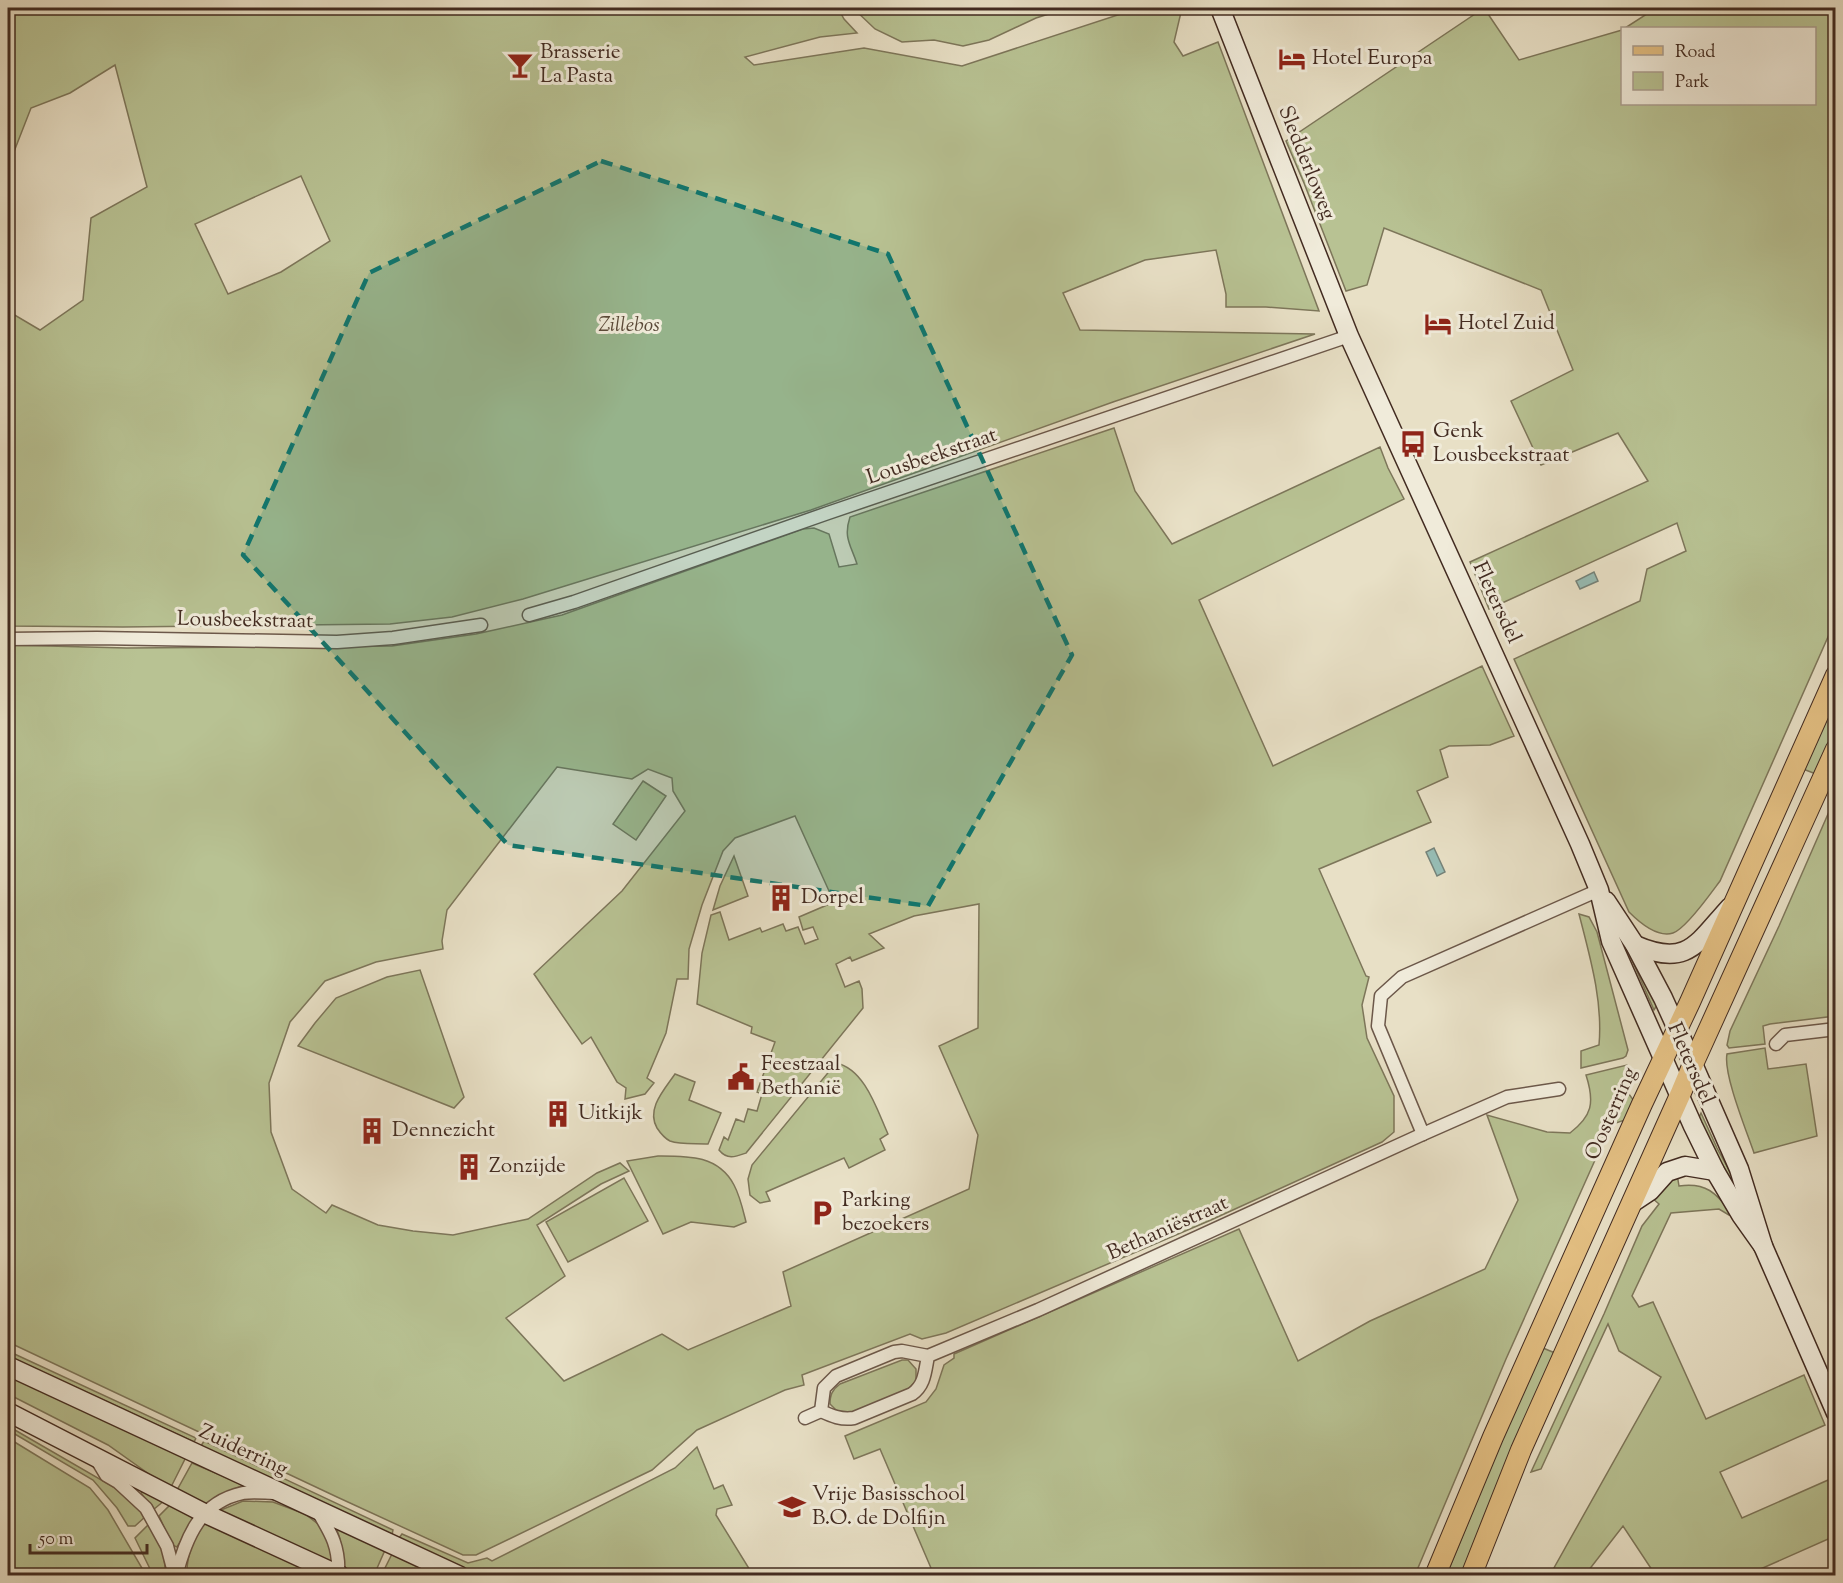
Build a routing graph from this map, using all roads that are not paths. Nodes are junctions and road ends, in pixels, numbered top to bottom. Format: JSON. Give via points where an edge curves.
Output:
{"nodes":[{"id":1,"x":1220,"y":8,"type":"edge"},
{"id":2,"x":1348,"y":336,"type":"junction"},
{"id":3,"x":529,"y":615,"type":"dead end"},
{"id":4,"x":481,"y":625,"type":"dead end"},
{"id":5,"x":8,"y":639,"type":"edge"},
{"id":6,"x":1836,"y":675,"type":"edge"},
{"id":7,"x":1836,"y":749,"type":"edge"},
{"id":8,"x":1599,"y":890,"type":"junction"},
{"id":9,"x":1733,"y":903,"type":"junction"},
{"id":10,"x":1635,"y":945,"type":"junction"},
{"id":11,"x":1836,"y":1029,"type":"edge"},
{"id":12,"x":1677,"y":1031,"type":"junction"},
{"id":13,"x":1776,"y":1044,"type":"dead end"},
{"id":14,"x":1663,"y":1059,"type":"junction"},
{"id":15,"x":1692,"y":1064,"type":"junction"},
{"id":16,"x":1559,"y":1089,"type":"dead end"},
{"id":17,"x":1680,"y":1095,"type":"junction"},
{"id":18,"x":1423,"y":1134,"type":"junction"},
{"id":19,"x":1715,"y":1171,"type":"junction"},
{"id":20,"x":1632,"y":1203,"type":"junction"},
{"id":21,"x":1763,"y":1246,"type":"junction"},
{"id":22,"x":928,"y":1356,"type":"junction"},
{"id":23,"x":8,"y":1366,"type":"edge"},
{"id":24,"x":821,"y":1411,"type":"junction"},
{"id":25,"x":8,"y":1412,"type":"edge"},
{"id":26,"x":1836,"y":1413,"type":"edge"},
{"id":27,"x":805,"y":1418,"type":"dead end"},
{"id":28,"x":96,"y":1459,"type":"junction"},
{"id":29,"x":281,"y":1493,"type":"junction"},
{"id":30,"x":317,"y":1510,"type":"junction"},
{"id":31,"x":204,"y":1513,"type":"junction"},
{"id":32,"x":176,"y":1575,"type":"edge"},
{"id":33,"x":339,"y":1575,"type":"edge"},
{"id":34,"x":460,"y":1575,"type":"edge"},
{"id":35,"x":1435,"y":1575,"type":"edge"},
{"id":36,"x":1471,"y":1575,"type":"edge"}],
"edges":[{"from":1,"to":2,"type":"street","name":"Sledderloweg"},
{"from":2,"to":3,"type":"street","name":"Lousbeekstraat"},
{"from":2,"to":8,"type":"street","name":"Fletersdel"},
{"from":4,"to":5,"type":"street","name":"Lousbeekstraat","via":[[337,642]]},
{"from":6,"to":9,"type":"main road","name":"Oosterring"},
{"from":7,"to":15,"type":"main road"},
{"from":8,"to":10,"type":"street","name":"Fletersdel"},
{"from":8,"to":14,"type":"street","name":"Fletersdel","via":[[1611,941]]},
{"from":8,"to":18,"type":"street","via":[[1402,977],[1381,996],[1378,1026]]},
{"from":9,"to":10,"type":"street","via":[[1690,949],[1680,954],[1664,954]]},
{"from":9,"to":12,"type":"main road","name":"Oosterring"},
{"from":10,"to":12,"type":"street","name":"Fletersdel"},
{"from":11,"to":13,"type":"street","via":[[1785,1035]]},
{"from":12,"to":14,"type":"main road","name":"Oosterring"},
{"from":12,"to":15,"type":"street","name":"Fletersdel"},
{"from":14,"to":17,"type":"street","name":"Fletersdel"},
{"from":14,"to":35,"type":"main road","name":"Oosterring"},
{"from":15,"to":17,"type":"main road"},
{"from":15,"to":21,"type":"street","name":"Fletersdel","via":[[1739,1168]]},
{"from":16,"to":18,"type":"street","name":"Bethaniëstraat","via":[[1507,1097]]},
{"from":17,"to":19,"type":"street","name":"Fletersdel"},
{"from":17,"to":20,"type":"main road"},
{"from":18,"to":22,"type":"street","name":"Bethaniëstraat","via":[[1038,1310]]},
{"from":19,"to":20,"type":"street","via":[[1679,1167],[1667,1172]]},
{"from":19,"to":21,"type":"street","name":"Fletersdel"},
{"from":20,"to":36,"type":"main road","via":[[1521,1450]]},
{"from":21,"to":26,"type":"street","name":"Fletersdel"},
{"from":22,"to":24,"type":"street","via":[[894,1352],[836,1376],[824,1388]]},
{"from":22,"to":24,"type":"street","via":[[923,1382],[912,1394],[846,1420]]},
{"from":23,"to":29,"type":"street","name":"Zuiderring"},
{"from":24,"to":27,"type":"street"},
{"from":25,"to":28,"type":"street"},
{"from":28,"to":31,"type":"street"},
{"from":28,"to":32,"type":"street","via":[[106,1475],[146,1508],[167,1546]]},
{"from":29,"to":30,"type":"street","name":"Zuiderring"},
{"from":29,"to":31,"type":"street","via":[[244,1492]]},
{"from":30,"to":33,"type":"street","via":[[335,1542]]},
{"from":30,"to":34,"type":"street","name":"Zuiderring"},
{"from":31,"to":32,"type":"street","via":[[186,1541]]},
{"from":31,"to":33,"type":"street"}]}
